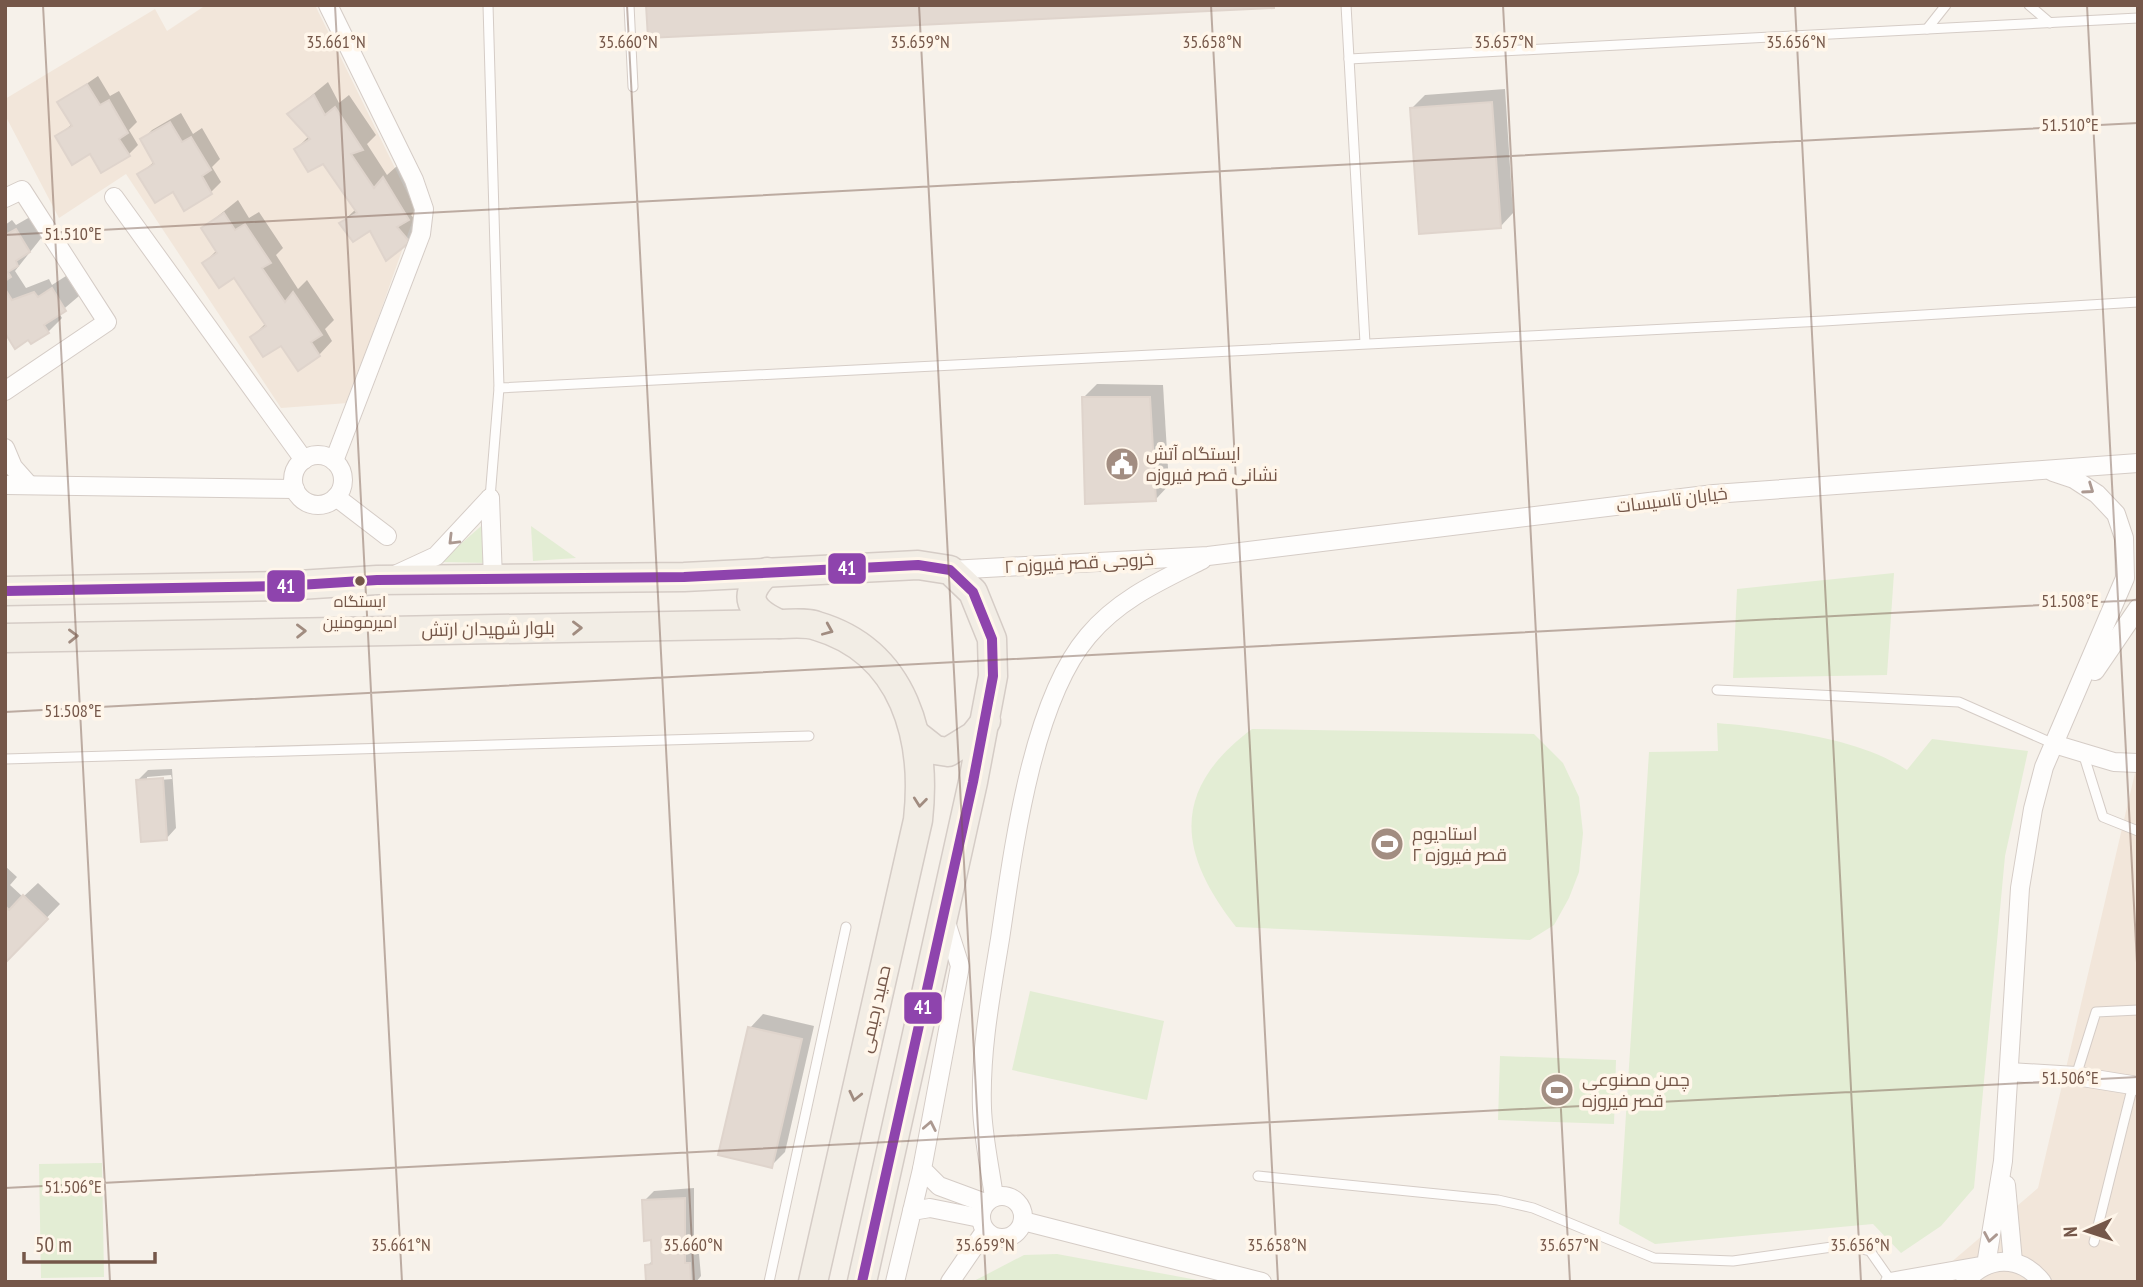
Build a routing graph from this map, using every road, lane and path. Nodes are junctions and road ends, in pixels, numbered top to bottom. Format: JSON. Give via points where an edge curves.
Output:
{"nodes":[{"id":1,"x":328,"y":5,"type":"edge"},
{"id":2,"x":488,"y":5,"type":"edge"},
{"id":3,"x":629,"y":5,"type":"edge"},
{"id":4,"x":1346,"y":5,"type":"edge"},
{"id":5,"x":1946,"y":5,"type":"edge"},
{"id":6,"x":2029,"y":5,"type":"edge"},
{"id":7,"x":2138,"y":18,"type":"edge"},
{"id":8,"x":2050,"y":23,"type":"junction"},
{"id":9,"x":1927,"y":29,"type":"junction"},
{"id":10,"x":1349,"y":59,"type":"junction"},
{"id":11,"x":633,"y":87,"type":"dead end"},
{"id":12,"x":114,"y":197,"type":"dead end"},
{"id":13,"x":5,"y":198,"type":"edge"},
{"id":14,"x":2138,"y":302,"type":"edge"},
{"id":15,"x":1365,"y":343,"type":"junction"},
{"id":16,"x":499,"y":388,"type":"junction"},
{"id":17,"x":5,"y":391,"type":"edge"},
{"id":18,"x":5,"y":448,"type":"edge"},
{"id":19,"x":304,"y":460,"type":"junction"},
{"id":20,"x":334,"y":461,"type":"junction"},
{"id":21,"x":2138,"y":463,"type":"edge"},
{"id":22,"x":2025,"y":470,"type":"junction"},
{"id":23,"x":5,"y":485,"type":"edge"},
{"id":24,"x":29,"y":485,"type":"junction"},
{"id":25,"x":295,"y":489,"type":"junction"},
{"id":26,"x":336,"y":497,"type":"junction"},
{"id":27,"x":490,"y":498,"type":"junction"},
{"id":28,"x":387,"y":536,"type":"dead end"},
{"id":29,"x":2138,"y":541,"type":"edge"},
{"id":30,"x":1208,"y":556,"type":"junction"},
{"id":31,"x":950,"y":570,"type":"junction"},
{"id":32,"x":767,"y":572,"type":"junction"},
{"id":33,"x":2125,"y":578,"type":"junction"},
{"id":34,"x":493,"y":579,"type":"junction"},
{"id":35,"x":377,"y":580,"type":"junction"},
{"id":36,"x":5,"y":591,"type":"edge"},
{"id":37,"x":2138,"y":608,"type":"edge"},
{"id":38,"x":779,"y":624,"type":"junction"},
{"id":39,"x":5,"y":638,"type":"edge"},
{"id":40,"x":1717,"y":690,"type":"dead end"},
{"id":41,"x":2076,"y":700,"type":"junction"},
{"id":42,"x":986,"y":721,"type":"junction"},
{"id":43,"x":916,"y":734,"type":"junction"},
{"id":44,"x":809,"y":736,"type":"dead end"},
{"id":45,"x":2054,"y":744,"type":"junction"},
{"id":46,"x":2083,"y":753,"type":"junction"},
{"id":47,"x":5,"y":759,"type":"edge"},
{"id":48,"x":2138,"y":763,"type":"edge"},
{"id":49,"x":2138,"y":831,"type":"edge"},
{"id":50,"x":943,"y":915,"type":"junction"},
{"id":51,"x":846,"y":927,"type":"dead end"},
{"id":52,"x":2138,"y":1010,"type":"edge"},
{"id":53,"x":2009,"y":1072,"type":"junction"},
{"id":54,"x":2076,"y":1076,"type":"junction"},
{"id":55,"x":2136,"y":1085,"type":"edge"},
{"id":56,"x":2003,"y":1160,"type":"junction"},
{"id":57,"x":922,"y":1169,"type":"junction"},
{"id":58,"x":1258,"y":1175,"type":"dead end"},
{"id":59,"x":912,"y":1211,"type":"junction"},
{"id":60,"x":986,"y":1212,"type":"junction"},
{"id":61,"x":1023,"y":1221,"type":"junction"},
{"id":62,"x":2094,"y":1242,"type":"dead end"},
{"id":63,"x":2012,"y":1262,"type":"junction"},
{"id":64,"x":1986,"y":1265,"type":"junction"},
{"id":65,"x":769,"y":1282,"type":"edge"},
{"id":66,"x":813,"y":1282,"type":"edge"},
{"id":67,"x":862,"y":1282,"type":"edge"},
{"id":68,"x":895,"y":1282,"type":"edge"},
{"id":69,"x":950,"y":1282,"type":"edge"},
{"id":70,"x":1262,"y":1282,"type":"edge"},
{"id":71,"x":1891,"y":1282,"type":"edge"},
{"id":72,"x":1965,"y":1282,"type":"edge"},
{"id":73,"x":2042,"y":1282,"type":"edge"}],
"edges":[{"from":1,"to":20,"type":"street","via":[[424,209],[424,221]]},
{"from":2,"to":16,"type":"lane"},
{"from":3,"to":11,"type":"lane"},
{"from":4,"to":10,"type":"lane"},
{"from":5,"to":9,"type":"lane"},
{"from":6,"to":8,"type":"lane"},
{"from":7,"to":8,"type":"lane"},
{"from":8,"to":9,"type":"lane"},
{"from":9,"to":10,"type":"lane"},
{"from":10,"to":15,"type":"lane"},
{"from":12,"to":19,"type":"street"},
{"from":13,"to":17,"type":"street","via":[[22,190],[107,322]]},
{"from":14,"to":15,"type":"lane"},
{"from":15,"to":16,"type":"lane"},
{"from":16,"to":27,"type":"lane"},
{"from":18,"to":24,"type":"street","via":[[13,467]]},
{"from":19,"to":20,"type":"street","via":[[319,455]]},
{"from":19,"to":25,"type":"street","via":[[294,473]]},
{"from":20,"to":26,"type":"street","via":[[342,475]]},
{"from":21,"to":22,"type":"street","name":"خیابان تاسیسات"},
{"from":22,"to":30,"type":"street","name":"خیابان تاسیسات","via":[[1714,494]]},
{"from":22,"to":33,"type":"street","one_way":true,"via":[[2050,470],[2074,479],[2116,514],[2124,538]]},
{"from":23,"to":24,"type":"street"},
{"from":24,"to":25,"type":"street"},
{"from":25,"to":26,"type":"street","via":[[313,505]]},
{"from":26,"to":28,"type":"street"},
{"from":27,"to":34,"type":"street"},
{"from":27,"to":35,"type":"street","one_way":true,"via":[[436,556]]},
{"from":29,"to":33,"type":"street"},
{"from":30,"to":31,"type":"street","name":"خروجی قصر فیروزه ۲"},
{"from":30,"to":60,"type":"street","via":[[1122,602],[1087,637],[1057,684],[1038,741],[1010,869],[986,1026],[982,1108]]},
{"from":31,"to":32,"type":"main road","via":[[918,565]]},
{"from":31,"to":42,"type":"main road","via":[[973,592],[992,639],[993,676]]},
{"from":32,"to":34,"type":"main road"},
{"from":32,"to":38,"type":"main road","via":[[751,595],[760,615]]},
{"from":33,"to":41,"type":"street"},
{"from":34,"to":35,"type":"main road"},
{"from":35,"to":36,"type":"main road"},
{"from":37,"to":41,"type":"street"},
{"from":39,"to":38,"type":"main road","name":"بلوار شهیدان ارتش","one_way":true},
{"from":38,"to":43,"type":"main road","name":"بلوار شهیدان ارتش","one_way":true,"via":[[815,625],[852,640],[880,664],[906,702]]},
{"from":40,"to":45,"type":"lane","via":[[1959,702]]},
{"from":41,"to":45,"type":"street"},
{"from":42,"to":43,"type":"main road","via":[[974,736],[948,752],[935,750]]},
{"from":42,"to":50,"type":"main road"},
{"from":43,"to":66,"type":"main road","name":"حمید رحیمی","one_way":true,"via":[[921,787],[918,820]]},
{"from":44,"to":47,"type":"lane"},
{"from":45,"to":46,"type":"street"},
{"from":45,"to":53,"type":"street","via":[[2033,809],[2020,888]]},
{"from":46,"to":48,"type":"street"},
{"from":46,"to":49,"type":"lane","via":[[2103,817]]},
{"from":57,"to":50,"type":"street","one_way":true,"via":[[960,966]]},
{"from":50,"to":67,"type":"main road"},
{"from":51,"to":65,"type":"lane"},
{"from":52,"to":54,"type":"lane","via":[[2096,1012]]},
{"from":53,"to":54,"type":"street"},
{"from":53,"to":56,"type":"street"},
{"from":54,"to":55,"type":"street"},
{"from":55,"to":62,"type":"lane"},
{"from":56,"to":63,"type":"street"},
{"from":56,"to":64,"type":"street","one_way":true},
{"from":57,"to":59,"type":"street"},
{"from":57,"to":60,"type":"street","via":[[939,1186]]},
{"from":58,"to":71,"type":"lane","via":[[1498,1200],[1533,1208],[1654,1258],[1733,1261],[1846,1245],[1870,1251]]},
{"from":59,"to":60,"type":"street"},
{"from":59,"to":68,"type":"street"},
{"from":60,"to":61,"type":"street","via":[[1009,1197],[1020,1206]]},
{"from":60,"to":61,"type":"street","via":[[997,1238],[1010,1237]]},
{"from":60,"to":69,"type":"street"},
{"from":61,"to":70,"type":"street"},
{"from":63,"to":64,"type":"street"},
{"from":63,"to":73,"type":"street"},
{"from":64,"to":71,"type":"street"},
{"from":64,"to":72,"type":"street"}]}
